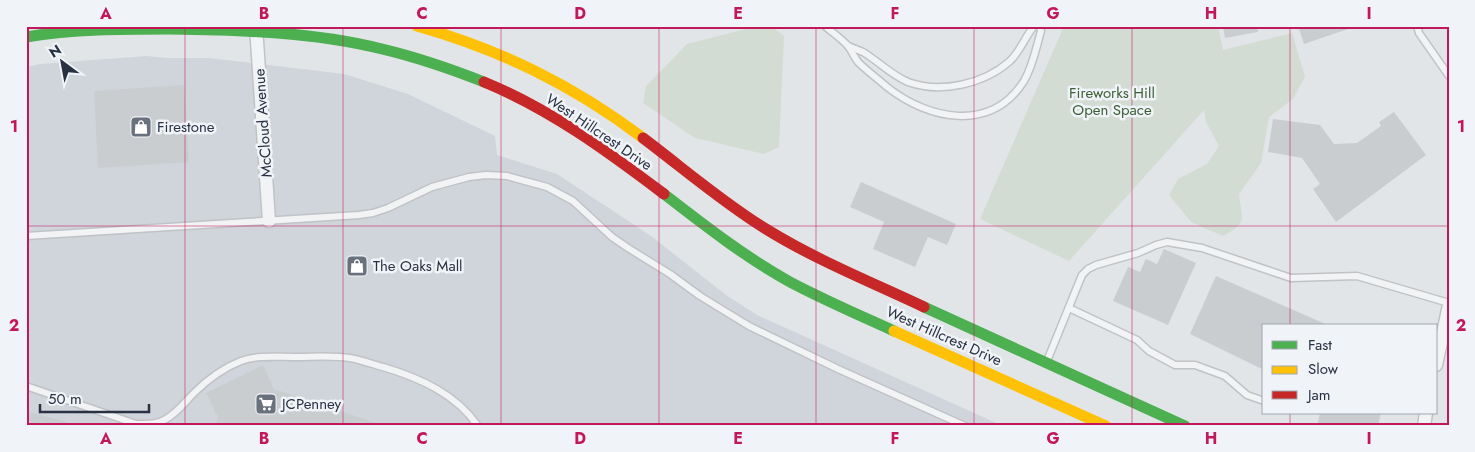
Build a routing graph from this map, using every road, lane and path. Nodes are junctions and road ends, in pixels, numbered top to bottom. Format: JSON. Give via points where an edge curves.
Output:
{"nodes":[{"id":1,"x":417,"y":26,"type":"edge"},
{"id":2,"x":825,"y":26,"type":"edge"},
{"id":3,"x":1034,"y":26,"type":"edge"},
{"id":4,"x":1040,"y":26,"type":"edge"},
{"id":5,"x":1417,"y":26,"type":"edge"},
{"id":6,"x":257,"y":29,"type":"edge"},
{"id":7,"x":26,"y":37,"type":"edge"},
{"id":8,"x":848,"y":46,"type":"junction"},
{"id":9,"x":1449,"y":76,"type":"edge"},
{"id":10,"x":269,"y":220,"type":"junction"},
{"id":11,"x":26,"y":236,"type":"edge"},
{"id":12,"x":1449,"y":304,"type":"edge"},
{"id":13,"x":1069,"y":308,"type":"junction"},
{"id":14,"x":1438,"y":356,"type":"edge"},
{"id":15,"x":1046,"y":362,"type":"junction"},
{"id":16,"x":26,"y":386,"type":"edge"},
{"id":17,"x":1262,"y":399,"type":"edge"},
{"id":18,"x":478,"y":426,"type":"edge"},
{"id":19,"x":965,"y":426,"type":"edge"},
{"id":20,"x":1106,"y":426,"type":"edge"},
{"id":21,"x":1185,"y":426,"type":"edge"}],
"edges":[{"from":1,"to":15,"type":"main road","name":"West Hillcrest Drive","via":[[499,53],[574,91],[778,237],[820,260]]},
{"from":2,"to":8,"type":"lane"},
{"from":3,"to":8,"type":"lane","via":[[1010,61],[972,83],[948,87],[908,82]]},
{"from":4,"to":8,"type":"lane","via":[[1032,63],[1014,94],[991,110],[961,117],[931,110],[889,88],[858,61]]},
{"from":5,"to":9,"type":"lane"},
{"from":6,"to":7,"type":"main road","name":"West Hillcrest Drive","via":[[92,29]]},
{"from":6,"to":10,"type":"street","name":"McCloud Avenue"},
{"from":6,"to":20,"type":"main road","name":"West Hillcrest Drive","via":[[383,48],[446,68],[530,103],[600,147],[709,229],[788,281]]},
{"from":10,"to":11,"type":"lane"},
{"from":10,"to":19,"type":"lane","via":[[373,213],[432,187],[486,175],[507,176],[547,186],[573,201],[612,237],[749,326]]},
{"from":12,"to":13,"type":"lane","via":[[1357,276],[1291,278],[1202,248],[1167,242],[1088,269],[1082,275]]},
{"from":12,"to":14,"type":"street"},
{"from":13,"to":15,"type":"lane"},
{"from":13,"to":17,"type":"lane","via":[[1137,340],[1174,365],[1195,365],[1225,376],[1247,395]]},
{"from":15,"to":21,"type":"main road","name":"West Hillcrest Drive"},
{"from":16,"to":18,"type":"lane","via":[[136,424],[156,423],[166,420],[209,380],[242,361],[274,357],[349,358],[421,380],[454,400]]}]}
